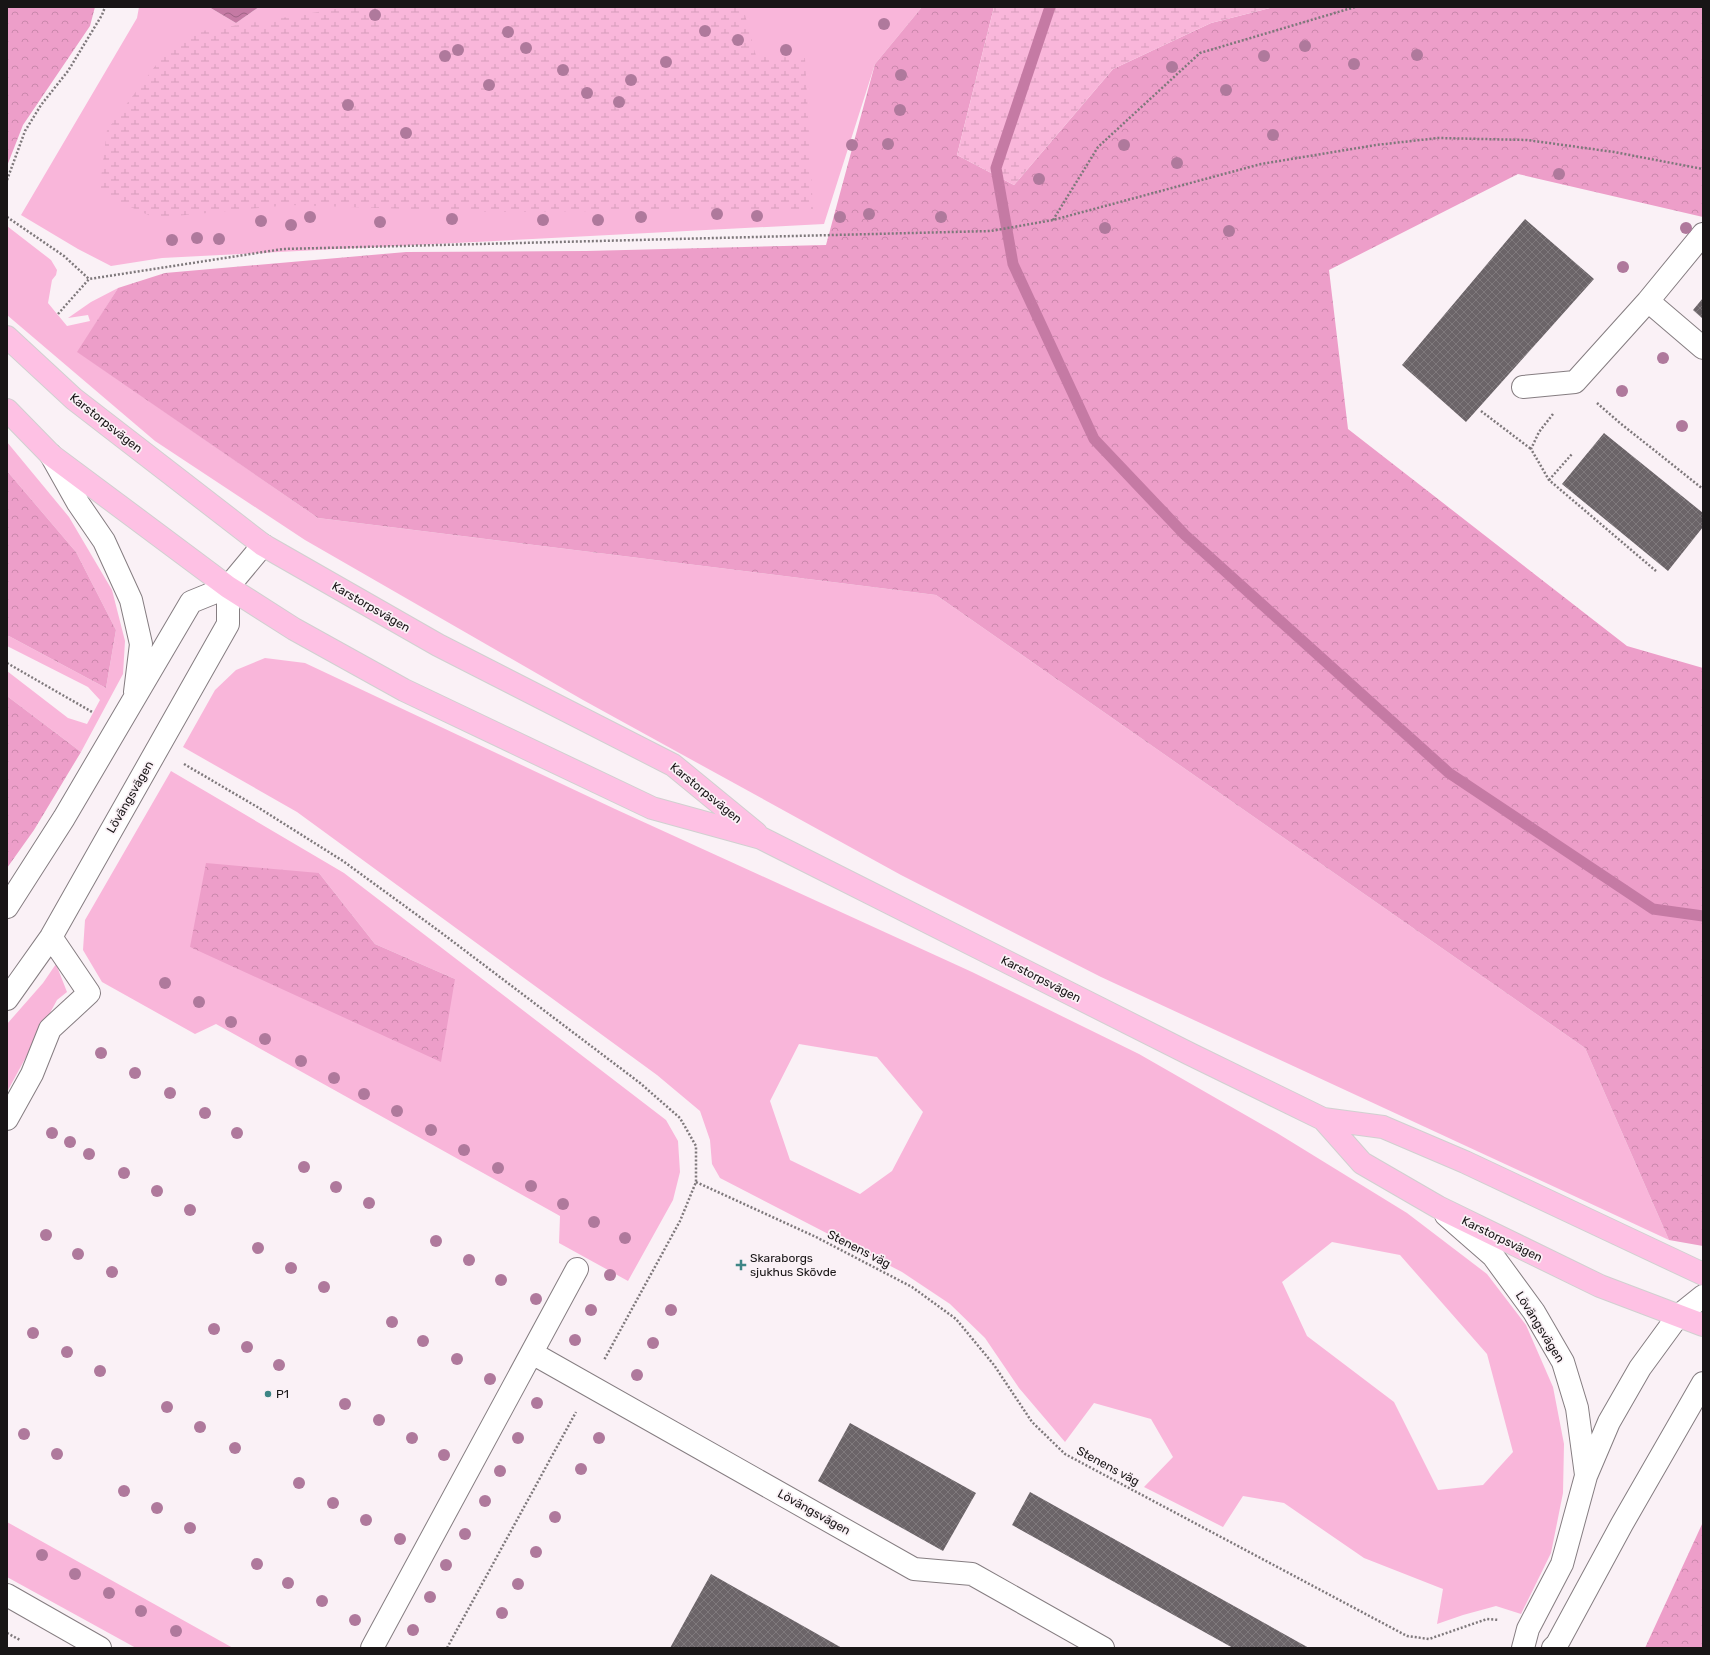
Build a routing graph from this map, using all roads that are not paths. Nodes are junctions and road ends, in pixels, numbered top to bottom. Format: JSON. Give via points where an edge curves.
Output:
{"nodes":[{"id":1,"x":1703,"y":234,"type":"edge"},
{"id":2,"x":1648,"y":301,"type":"junction"},
{"id":3,"x":7,"y":337,"type":"edge"},
{"id":4,"x":1703,"y":348,"type":"edge"},
{"id":5,"x":1523,"y":387,"type":"dead end"},
{"id":6,"x":7,"y":410,"type":"edge"},
{"id":7,"x":52,"y":456,"type":"junction"},
{"id":8,"x":263,"y":545,"type":"junction"},
{"id":9,"x":228,"y":587,"type":"junction"},
{"id":10,"x":134,"y":702,"type":"junction"},
{"id":11,"x":761,"y":838,"type":"junction"},
{"id":12,"x":7,"y":907,"type":"edge"},
{"id":13,"x":51,"y":937,"type":"junction"},
{"id":14,"x":7,"y":999,"type":"edge"},
{"id":15,"x":7,"y":1119,"type":"edge"},
{"id":16,"x":1323,"y":1119,"type":"junction"},
{"id":17,"x":1438,"y":1207,"type":"junction"},
{"id":18,"x":577,"y":1269,"type":"dead end"},
{"id":19,"x":1703,"y":1274,"type":"edge"},
{"id":20,"x":1703,"y":1296,"type":"edge"},
{"id":21,"x":1678,"y":1316,"type":"junction"},
{"id":22,"x":1703,"y":1325,"type":"edge"},
{"id":23,"x":532,"y":1353,"type":"junction"},
{"id":24,"x":1703,"y":1383,"type":"edge"},
{"id":25,"x":1586,"y":1476,"type":"junction"},
{"id":26,"x":7,"y":1595,"type":"edge"},
{"id":27,"x":1526,"y":1639,"type":"edge"},
{"id":28,"x":100,"y":1648,"type":"edge"},
{"id":29,"x":372,"y":1648,"type":"edge"},
{"id":30,"x":1103,"y":1648,"type":"edge"},
{"id":31,"x":1554,"y":1648,"type":"edge"}],
"edges":[{"from":1,"to":2,"type":"street"},
{"from":2,"to":4,"type":"street"},
{"from":2,"to":5,"type":"street","via":[[1575,382]]},
{"from":3,"to":8,"type":"main road","name":"Karstorpsvägen","via":[[74,399]]},
{"from":6,"to":7,"type":"main road","name":"Karstorpsvägen"},
{"from":7,"to":9,"type":"main road","name":"Karstorpsvägen"},
{"from":7,"to":10,"type":"street","via":[[78,503],[104,541],[131,600],[141,644]]},
{"from":8,"to":9,"type":"street"},
{"from":8,"to":11,"type":"main road","name":"Karstorpsvägen","via":[[438,645],[673,765]]},
{"from":9,"to":10,"type":"street","via":[[191,602]]},
{"from":9,"to":11,"type":"main road","name":"Karstorpsvägen","via":[[294,629],[404,690],[652,808]]},
{"from":9,"to":13,"type":"street","name":"Lövängsvägen","via":[[228,624]]},
{"from":10,"to":12,"type":"street"},
{"from":11,"to":16,"type":"main road","name":"Karstorpsvägen"},
{"from":13,"to":14,"type":"street","name":"Lövängsvägen"},
{"from":13,"to":15,"type":"street","via":[[89,993],[50,1029],[32,1074]]},
{"from":16,"to":17,"type":"main road","name":"Karstorpsvägen","via":[[1362,1163]]},
{"from":16,"to":19,"type":"main road","name":"Karstorpsvägen","via":[[1383,1127],[1465,1162]]},
{"from":17,"to":21,"type":"main road","name":"Karstorpsvägen","via":[[1600,1286]]},
{"from":17,"to":25,"type":"street","name":"Lövängsvägen","via":[[1493,1256],[1534,1312],[1563,1362],[1577,1408]]},
{"from":18,"to":23,"type":"street"},
{"from":20,"to":21,"type":"street","name":"Lövängsvägen"},
{"from":21,"to":22,"type":"main road","name":"Karstorpsvägen"},
{"from":21,"to":25,"type":"street","name":"Lövängsvägen","via":[[1640,1368],[1609,1422]]},
{"from":23,"to":29,"type":"street"},
{"from":23,"to":30,"type":"street","name":"Lövängsvägen","via":[[914,1568],[972,1574]]},
{"from":24,"to":31,"type":"street"},
{"from":25,"to":27,"type":"street","name":"Lövängsvägen","via":[[1562,1564]]},
{"from":26,"to":28,"type":"street"}]}
